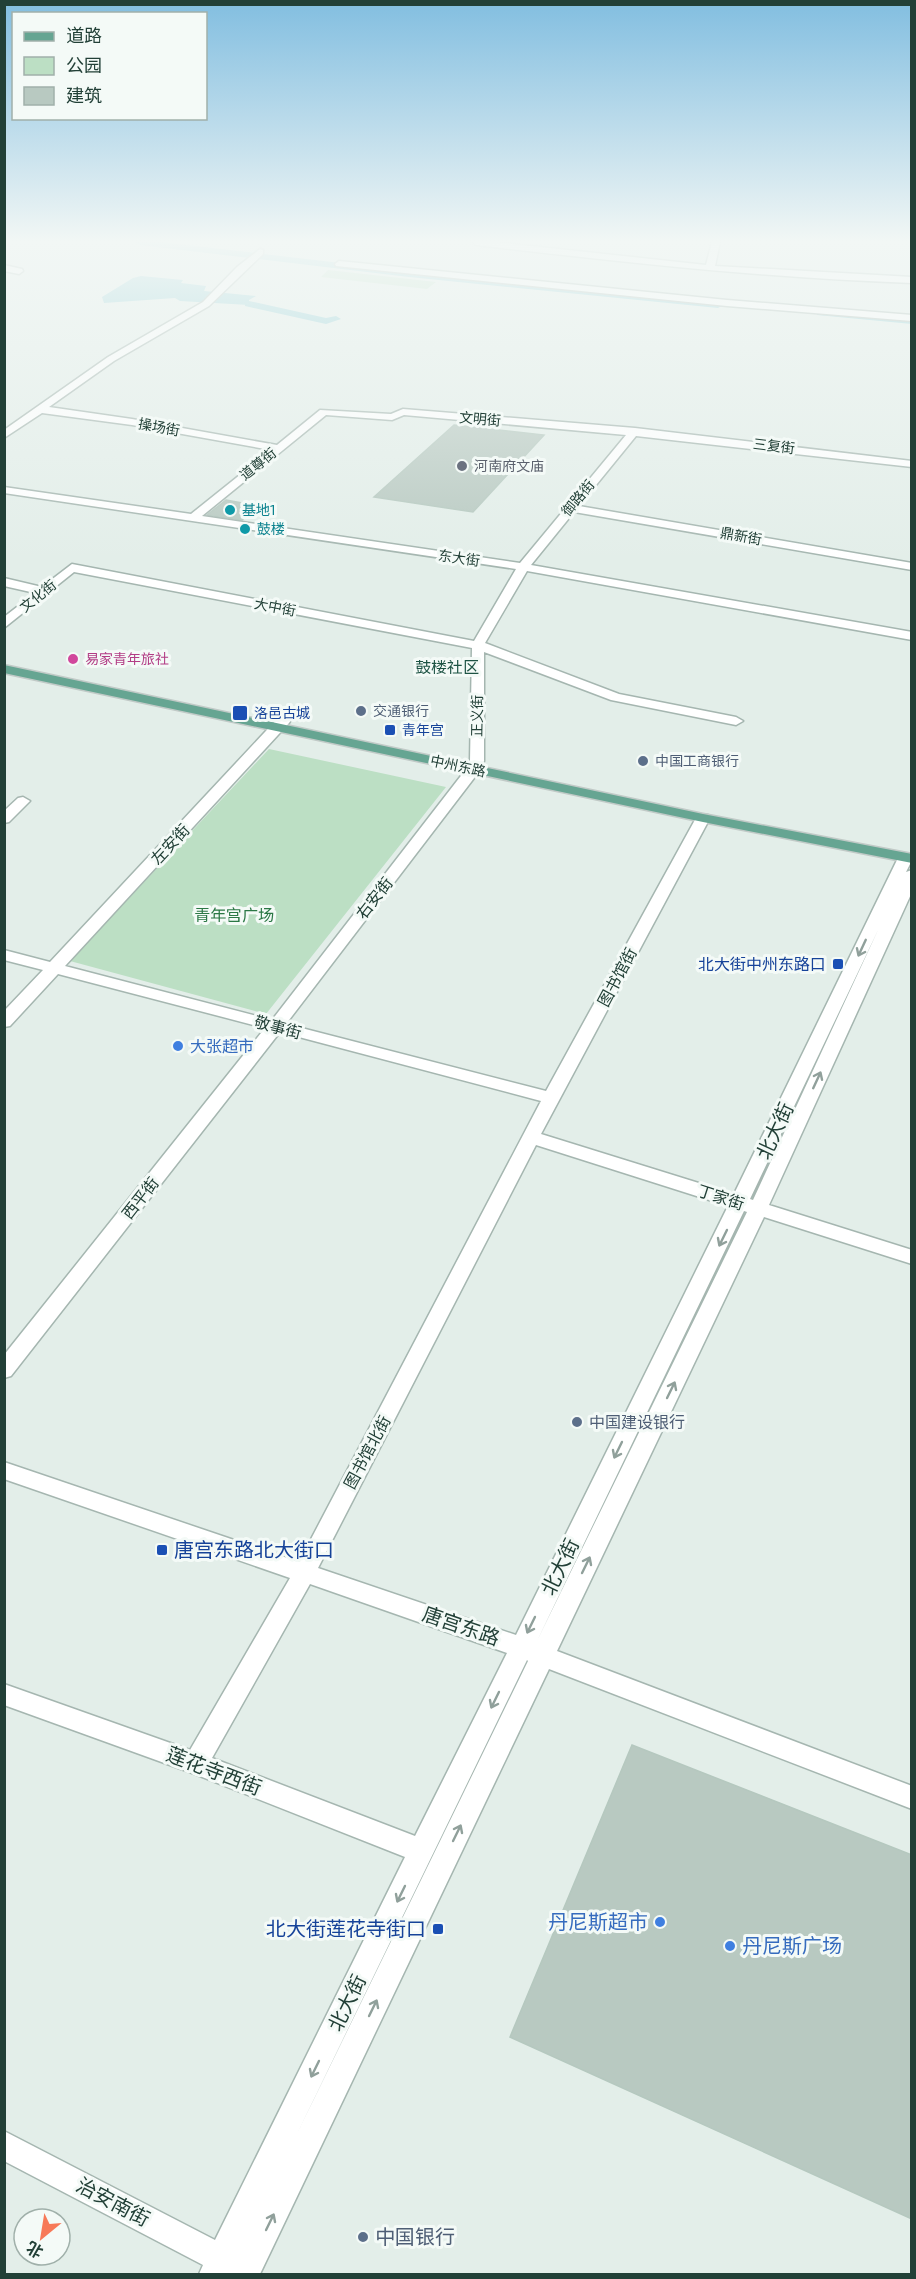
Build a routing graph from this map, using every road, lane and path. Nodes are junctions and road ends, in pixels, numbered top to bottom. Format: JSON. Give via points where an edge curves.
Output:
{"nodes":[{"id":1,"x":129,"y":348,"type":"edge"},
{"id":2,"x":39,"y":410,"type":"junction"},
{"id":3,"x":324,"y":412,"type":"joint"},
{"id":4,"x":4,"y":425,"type":"edge"},
{"id":5,"x":17,"y":426,"type":"junction"},
{"id":6,"x":635,"y":431,"type":"junction"},
{"id":7,"x":4,"y":435,"type":"edge"},
{"id":8,"x":278,"y":448,"type":"junction"},
{"id":9,"x":912,"y":464,"type":"edge"},
{"id":10,"x":4,"y":490,"type":"edge"},
{"id":11,"x":570,"y":508,"type":"junction"},
{"id":12,"x":193,"y":518,"type":"junction"},
{"id":13,"x":523,"y":567,"type":"junction"},
{"id":14,"x":912,"y":567,"type":"edge"},
{"id":15,"x":72,"y":568,"type":"joint"},
{"id":16,"x":4,"y":582,"type":"edge"},
{"id":17,"x":44,"y":591,"type":"junction"},
{"id":18,"x":4,"y":624,"type":"edge"},
{"id":19,"x":912,"y":636,"type":"edge"},
{"id":20,"x":471,"y":644,"type":"junction"},
{"id":21,"x":4,"y":660,"type":"edge"},
{"id":22,"x":4,"y":669,"type":"edge"},
{"id":23,"x":736,"y":721,"type":"dead end"},
{"id":24,"x":281,"y":724,"type":"junction"},
{"id":25,"x":475,"y":765,"type":"junction"},
{"id":26,"x":23,"y":801,"type":"dead end"},
{"id":27,"x":703,"y":818,"type":"junction"},
{"id":28,"x":4,"y":819,"type":"edge"},
{"id":29,"x":910,"y":860,"type":"edge"},
{"id":30,"x":4,"y":955,"type":"edge"},
{"id":31,"x":55,"y":967,"type":"junction"},
{"id":32,"x":4,"y":1022,"type":"edge"},
{"id":33,"x":275,"y":1027,"type":"junction"},
{"id":34,"x":551,"y":1098,"type":"junction"},
{"id":35,"x":531,"y":1137,"type":"junction"},
{"id":36,"x":749,"y":1206,"type":"junction"},
{"id":37,"x":912,"y":1257,"type":"edge"},
{"id":38,"x":4,"y":1370,"type":"edge"},
{"id":39,"x":4,"y":1470,"type":"edge"},
{"id":40,"x":305,"y":1572,"type":"junction"},
{"id":41,"x":531,"y":1652,"type":"junction"},
{"id":42,"x":4,"y":1694,"type":"edge"},
{"id":43,"x":196,"y":1763,"type":"junction"},
{"id":44,"x":912,"y":1798,"type":"edge"},
{"id":45,"x":422,"y":1851,"type":"junction"},
{"id":46,"x":4,"y":2145,"type":"edge"},
{"id":47,"x":236,"y":2271,"type":"edge"}],
"edges":[{"from":1,"to":2,"type":"street"},
{"from":2,"to":5,"type":"street"},
{"from":2,"to":8,"type":"street","name":"操场街"},
{"from":3,"to":6,"type":"street","name":"文明街","via":[[392,417],[403,412]]},
{"from":3,"to":8,"type":"street","name":"道尊街"},
{"from":4,"to":5,"type":"street"},
{"from":5,"to":7,"type":"street"},
{"from":6,"to":9,"type":"street","name":"三复街"},
{"from":6,"to":11,"type":"street","name":"御路街"},
{"from":8,"to":12,"type":"street","name":"道尊街"},
{"from":10,"to":12,"type":"street","name":"东大街"},
{"from":11,"to":13,"type":"street","name":"御路街"},
{"from":11,"to":14,"type":"street","name":"鼎新街"},
{"from":12,"to":13,"type":"street","name":"东大街"},
{"from":13,"to":19,"type":"street","name":"东大街"},
{"from":13,"to":20,"type":"street","via":[[502,608]]},
{"from":15,"to":17,"type":"street","name":"文化街"},
{"from":15,"to":20,"type":"street","name":"大中街"},
{"from":16,"to":17,"type":"street"},
{"from":17,"to":18,"type":"street","name":"文化街"},
{"from":20,"to":23,"type":"street","name":"大中街","via":[[616,697]]},
{"from":20,"to":25,"type":"street","name":"正义街"},
{"from":21,"to":24,"type":"main road","name":"中州东路"},
{"from":22,"to":24,"type":"main road","name":"中州东路"},
{"from":24,"to":25,"type":"main road","name":"中州东路"},
{"from":24,"to":31,"type":"street","name":"左安街"},
{"from":25,"to":27,"type":"main road","name":"中州东路"},
{"from":25,"to":29,"type":"main road","name":"中州东路"},
{"from":25,"to":33,"type":"street","name":"右安街"},
{"from":26,"to":28,"type":"street"},
{"from":27,"to":29,"type":"main road","name":"中州东路"},
{"from":27,"to":34,"type":"street","name":"图书馆街"},
{"from":29,"to":36,"type":"street","name":"北大街"},
{"from":30,"to":31,"type":"street","name":"敬事街"},
{"from":31,"to":32,"type":"street","name":"左安街"},
{"from":31,"to":33,"type":"street","name":"敬事街"},
{"from":33,"to":34,"type":"street","name":"敬事街"},
{"from":33,"to":38,"type":"street","name":"西平街"},
{"from":34,"to":35,"type":"street","name":"图书馆街"},
{"from":35,"to":36,"type":"street","name":"丁家街"},
{"from":35,"to":40,"type":"street","name":"图书馆北街"},
{"from":36,"to":37,"type":"street","name":"丁家街"},
{"from":36,"to":41,"type":"street","name":"北大街"},
{"from":39,"to":40,"type":"street","name":"唐宫东路"},
{"from":40,"to":41,"type":"street","name":"唐宫东路"},
{"from":40,"to":43,"type":"street","name":"图书馆北街"},
{"from":41,"to":44,"type":"street","name":"唐宫东路"},
{"from":41,"to":45,"type":"street","name":"北大街","one_way":true},
{"from":47,"to":41,"type":"street","name":"北大街","one_way":true},
{"from":42,"to":43,"type":"street","name":"莲花寺西街"},
{"from":43,"to":45,"type":"street","name":"莲花寺西街"},
{"from":45,"to":47,"type":"street","name":"北大街","one_way":true},
{"from":46,"to":47,"type":"street","name":"治安南街"}]}
